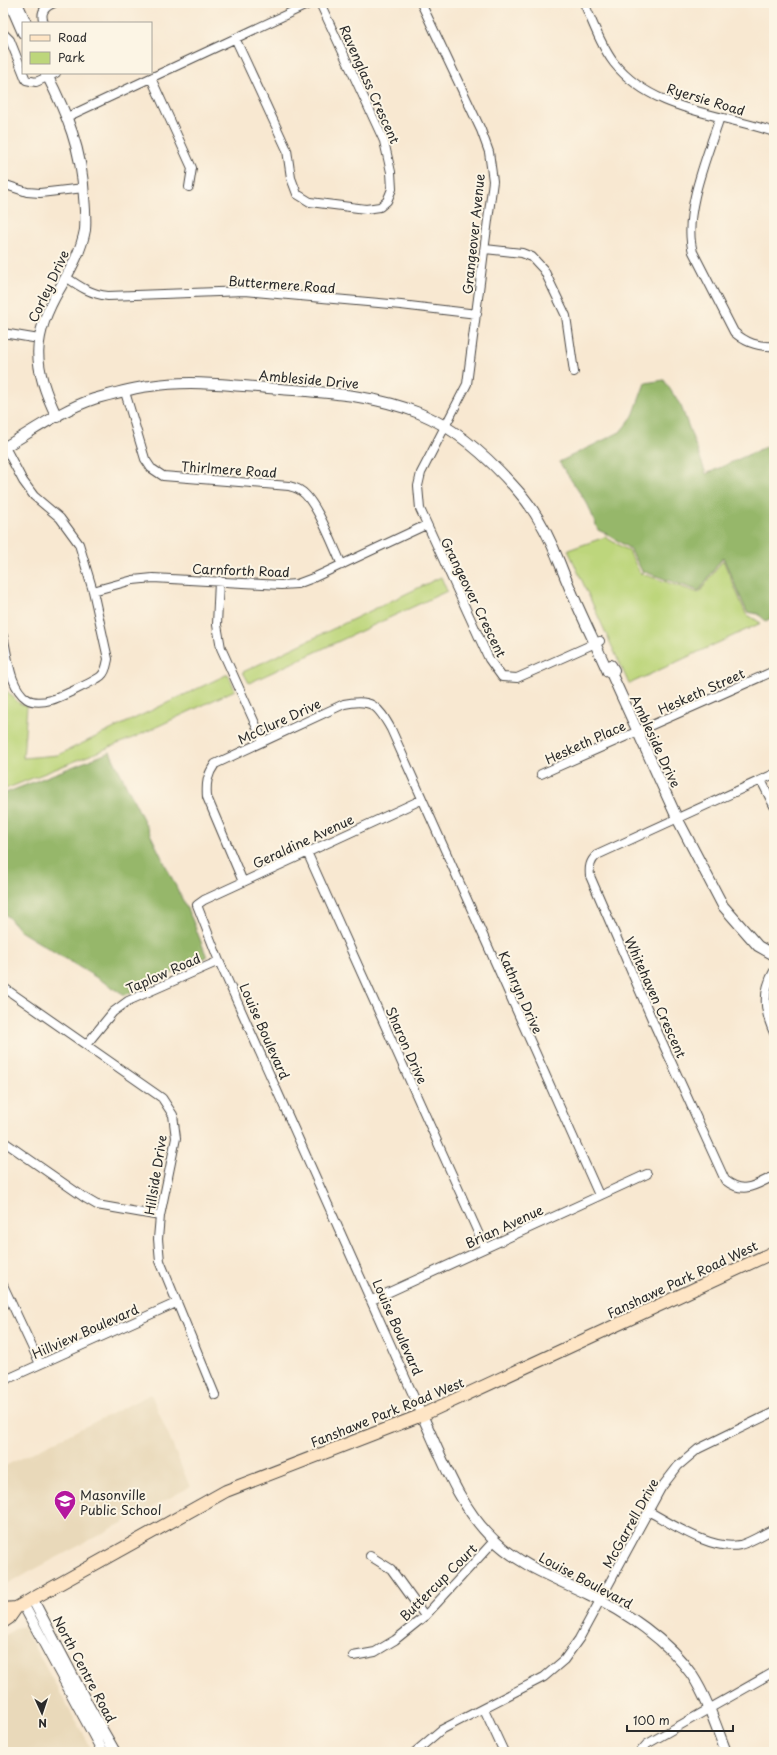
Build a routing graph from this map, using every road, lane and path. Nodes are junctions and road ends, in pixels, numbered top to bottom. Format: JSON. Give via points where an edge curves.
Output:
{"nodes":[{"id":1,"x":10,"y":3,"type":"edge"},
{"id":2,"x":17,"y":3,"type":"edge"},
{"id":3,"x":54,"y":3,"type":"edge"},
{"id":4,"x":311,"y":3,"type":"edge"},
{"id":5,"x":320,"y":3,"type":"edge"},
{"id":6,"x":421,"y":3,"type":"edge"},
{"id":7,"x":584,"y":3,"type":"edge"},
{"id":8,"x":26,"y":22,"type":"edge"},
{"id":9,"x":44,"y":22,"type":"edge"},
{"id":10,"x":22,"y":31,"type":"edge"},
{"id":11,"x":3,"y":33,"type":"edge"},
{"id":12,"x":235,"y":38,"type":"junction"},
{"id":13,"x":22,"y":70,"type":"edge"},
{"id":14,"x":24,"y":74,"type":"edge"},
{"id":15,"x":50,"y":74,"type":"edge"},
{"id":16,"x":151,"y":78,"type":"junction"},
{"id":17,"x":67,"y":117,"type":"junction"},
{"id":18,"x":720,"y":117,"type":"junction"},
{"id":19,"x":774,"y":132,"type":"edge"},
{"id":20,"x":3,"y":184,"type":"edge"},
{"id":21,"x":189,"y":187,"type":"dead end"},
{"id":22,"x":84,"y":188,"type":"junction"},
{"id":23,"x":485,"y":249,"type":"junction"},
{"id":24,"x":66,"y":277,"type":"junction"},
{"id":25,"x":477,"y":314,"type":"junction"},
{"id":26,"x":3,"y":333,"type":"edge"},
{"id":27,"x":39,"y":338,"type":"junction"},
{"id":28,"x":774,"y":346,"type":"edge"},
{"id":29,"x":574,"y":372,"type":"dead end"},
{"id":30,"x":125,"y":392,"type":"junction"},
{"id":31,"x":57,"y":417,"type":"junction"},
{"id":32,"x":444,"y":427,"type":"junction"},
{"id":33,"x":4,"y":448,"type":"edge"},
{"id":34,"x":426,"y":525,"type":"junction"},
{"id":35,"x":342,"y":565,"type":"junction"},
{"id":36,"x":219,"y":581,"type":"junction"},
{"id":37,"x":93,"y":591,"type":"junction"},
{"id":38,"x":3,"y":636,"type":"edge"},
{"id":39,"x":598,"y":642,"type":"junction"},
{"id":40,"x":774,"y":671,"type":"edge"},
{"id":41,"x":638,"y":731,"type":"junction"},
{"id":42,"x":263,"y":741,"type":"junction"},
{"id":43,"x":541,"y":774,"type":"dead end"},
{"id":44,"x":774,"y":774,"type":"edge"},
{"id":45,"x":761,"y":780,"type":"junction"},
{"id":46,"x":421,"y":800,"type":"junction"},
{"id":47,"x":774,"y":806,"type":"edge"},
{"id":48,"x":677,"y":818,"type":"junction"},
{"id":49,"x":307,"y":852,"type":"junction"},
{"id":50,"x":243,"y":882,"type":"junction"},
{"id":51,"x":197,"y":905,"type":"joint"},
{"id":52,"x":774,"y":955,"type":"edge"},
{"id":53,"x":219,"y":961,"type":"junction"},
{"id":54,"x":774,"y":971,"type":"edge"},
{"id":55,"x":3,"y":987,"type":"edge"},
{"id":56,"x":774,"y":1033,"type":"edge"},
{"id":57,"x":86,"y":1045,"type":"junction"},
{"id":58,"x":3,"y":1141,"type":"edge"},
{"id":59,"x":647,"y":1174,"type":"dead end"},
{"id":60,"x":774,"y":1176,"type":"edge"},
{"id":61,"x":599,"y":1195,"type":"junction"},
{"id":62,"x":160,"y":1216,"type":"junction"},
{"id":63,"x":485,"y":1248,"type":"junction"},
{"id":64,"x":774,"y":1252,"type":"edge"},
{"id":65,"x":3,"y":1284,"type":"edge"},
{"id":66,"x":372,"y":1300,"type":"junction"},
{"id":67,"x":176,"y":1303,"type":"junction"},
{"id":68,"x":40,"y":1364,"type":"junction"},
{"id":69,"x":3,"y":1381,"type":"edge"},
{"id":70,"x":215,"y":1395,"type":"dead end"},
{"id":71,"x":774,"y":1412,"type":"edge"},
{"id":72,"x":422,"y":1415,"type":"junction"},
{"id":73,"x":648,"y":1510,"type":"junction"},
{"id":74,"x":774,"y":1529,"type":"edge"},
{"id":75,"x":494,"y":1541,"type":"junction"},
{"id":76,"x":370,"y":1556,"type":"dead end"},
{"id":77,"x":600,"y":1600,"type":"junction"},
{"id":78,"x":24,"y":1603,"type":"junction"},
{"id":79,"x":3,"y":1609,"type":"edge"},
{"id":80,"x":425,"y":1616,"type":"junction"},
{"id":81,"x":3,"y":1622,"type":"edge"},
{"id":82,"x":353,"y":1656,"type":"dead end"},
{"id":83,"x":774,"y":1672,"type":"edge"},
{"id":84,"x":484,"y":1709,"type":"junction"},
{"id":85,"x":709,"y":1709,"type":"junction"},
{"id":86,"x":103,"y":1752,"type":"edge"},
{"id":87,"x":115,"y":1752,"type":"edge"},
{"id":88,"x":415,"y":1752,"type":"edge"},
{"id":89,"x":504,"y":1752,"type":"edge"},
{"id":90,"x":640,"y":1752,"type":"edge"},
{"id":91,"x":726,"y":1752,"type":"edge"}],
"edges":[{"from":1,"to":10,"type":"street"},
{"from":2,"to":8,"type":"street"},
{"from":3,"to":9,"type":"street","via":[[44,10]]},
{"from":4,"to":12,"type":"street"},
{"from":5,"to":12,"type":"street","name":"Ravenglass Crescent","via":[[384,141],[392,189],[380,207],[366,209],[310,202],[297,194],[291,178],[287,150]]},
{"from":6,"to":23,"type":"street","name":"Grangeover Avenue","via":[[481,130],[488,152],[493,181]]},
{"from":7,"to":18,"type":"street","name":"Ryersie Road","via":[[604,46],[624,74],[637,86],[668,102]]},
{"from":11,"to":13,"type":"street","via":[[10,40]]},
{"from":12,"to":16,"type":"street"},
{"from":14,"to":15,"type":"street","via":[[26,80],[36,82]]},
{"from":15,"to":17,"type":"street","name":"Corley Drive"},
{"from":16,"to":17,"type":"street"},
{"from":16,"to":21,"type":"street","via":[[192,168]]},
{"from":17,"to":22,"type":"street","name":"Corley Drive","via":[[81,160]]},
{"from":18,"to":19,"type":"street","name":"Ryersie Road"},
{"from":18,"to":28,"type":"street","via":[[700,181],[691,219],[690,241],[693,252],[734,332],[743,340],[755,345]]},
{"from":20,"to":22,"type":"street","via":[[27,192],[40,193]]},
{"from":22,"to":24,"type":"street","name":"Corley Drive","via":[[85,230],[81,247]]},
{"from":23,"to":25,"type":"street","name":"Grangeover Avenue"},
{"from":23,"to":29,"type":"street","via":[[522,254],[532,258],[544,270],[566,316]]},
{"from":24,"to":25,"type":"street","name":"Buttermere Road","via":[[85,290],[108,296],[245,291]]},
{"from":24,"to":27,"type":"street","name":"Corley Drive","via":[[43,321]]},
{"from":25,"to":32,"type":"street","name":"Grangeover Avenue","via":[[468,384]]},
{"from":26,"to":27,"type":"street"},
{"from":27,"to":31,"type":"street","name":"Corley Drive","via":[[40,379]]},
{"from":30,"to":31,"type":"street","name":"Ambleside Drive","via":[[93,400]]},
{"from":30,"to":32,"type":"street","name":"Ambleside Drive","via":[[149,386],[204,384],[337,393],[384,401],[421,414]]},
{"from":30,"to":35,"type":"street","name":"Thirlmere Road","via":[[145,459],[151,468],[163,476],[289,486],[301,490],[315,508]]},
{"from":31,"to":33,"type":"street","name":"Ambleside Drive"},
{"from":32,"to":34,"type":"street","name":"Grangeover Crescent","via":[[418,486],[420,509]]},
{"from":32,"to":39,"type":"street","name":"Ambleside Drive","via":[[485,457],[519,492],[544,529],[558,558],[562,560]]},
{"from":33,"to":37,"type":"street","via":[[22,481],[34,496],[60,518],[79,544]]},
{"from":34,"to":35,"type":"street","name":"Carnforth Road"},
{"from":34,"to":39,"type":"street","name":"Grangeover Crescent","via":[[489,659],[502,677],[517,678]]},
{"from":35,"to":36,"type":"street","name":"Carnforth Road","via":[[297,584]]},
{"from":36,"to":37,"type":"street","name":"Carnforth Road","via":[[153,578],[132,580]]},
{"from":36,"to":42,"type":"street","via":[[218,635],[221,648]]},
{"from":37,"to":38,"type":"street","via":[[108,659],[102,675],[52,700],[38,702],[27,699],[14,681]]},
{"from":39,"to":41,"type":"street","name":"Ambleside Drive","via":[[614,670],[610,673]]},
{"from":40,"to":41,"type":"street","name":"Hesketh Street"},
{"from":41,"to":43,"type":"street","name":"Hesketh Place"},
{"from":41,"to":48,"type":"street","name":"Ambleside Drive"},
{"from":42,"to":46,"type":"street","name":"McClure Drive","via":[[344,704],[368,702],[377,707],[391,729]]},
{"from":42,"to":50,"type":"street","name":"McClure Drive","via":[[215,764],[206,785],[207,797]]},
{"from":44,"to":45,"type":"street"},
{"from":45,"to":47,"type":"street"},
{"from":45,"to":48,"type":"street"},
{"from":46,"to":49,"type":"street","name":"Geraldine Avenue"},
{"from":46,"to":61,"type":"street","name":"Kathryn Drive"},
{"from":48,"to":52,"type":"street","name":"Ambleside Drive","via":[[723,906],[758,946]]},
{"from":48,"to":60,"type":"street","name":"Whitehaven Crescent","via":[[597,855],[591,860],[590,876],[725,1180],[734,1187],[747,1189]]},
{"from":49,"to":50,"type":"street","name":"Geraldine Avenue"},
{"from":49,"to":63,"type":"street","name":"Sharon Drive"},
{"from":50,"to":51,"type":"street","name":"Geraldine Avenue"},
{"from":51,"to":53,"type":"street","name":"Louise Boulevard"},
{"from":53,"to":57,"type":"street","name":"Taplow Road","via":[[128,1001],[113,1012]]},
{"from":53,"to":66,"type":"street","name":"Louise Boulevard"},
{"from":54,"to":56,"type":"street","via":[[766,987],[765,1003]]},
{"from":55,"to":57,"type":"street","name":"Hillside Drive"},
{"from":57,"to":62,"type":"street","name":"Hillside Drive","via":[[162,1098],[173,1115],[176,1138]]},
{"from":58,"to":62,"type":"street","via":[[97,1205]]},
{"from":59,"to":61,"type":"street","name":"Brian Avenue"},
{"from":61,"to":63,"type":"street","name":"Brian Avenue"},
{"from":62,"to":67,"type":"street","name":"Hillside Drive","via":[[160,1261]]},
{"from":63,"to":66,"type":"street","name":"Brian Avenue"},
{"from":64,"to":72,"type":"main road","name":"Fanshawe Park Road West"},
{"from":65,"to":68,"type":"street"},
{"from":66,"to":72,"type":"street","name":"Louise Boulevard"},
{"from":67,"to":68,"type":"street","name":"Hillview Boulevard"},
{"from":67,"to":70,"type":"street","name":"Hillside Drive"},
{"from":68,"to":69,"type":"street","name":"Hillview Boulevard"},
{"from":71,"to":73,"type":"street","name":"McGarrell Drive","via":[[698,1449],[674,1472]]},
{"from":72,"to":75,"type":"street","name":"Louise Boulevard","via":[[460,1495]]},
{"from":72,"to":78,"type":"main road","name":"Fanshawe Park Road West","via":[[226,1491]]},
{"from":73,"to":74,"type":"street","via":[[704,1540],[726,1545],[740,1545]]},
{"from":73,"to":77,"type":"street","name":"McGarrell Drive"},
{"from":75,"to":77,"type":"street","name":"Louise Boulevard","via":[[547,1575]]},
{"from":75,"to":80,"type":"street","name":"Buttercup Court"},
{"from":76,"to":80,"type":"street","via":[[391,1569]]},
{"from":77,"to":84,"type":"street","name":"McGarrell Drive","via":[[579,1639],[564,1660],[544,1677]]},
{"from":77,"to":85,"type":"street","name":"Louise Boulevard","via":[[650,1631],[668,1648],[692,1675]]},
{"from":78,"to":79,"type":"main road","name":"Fanshawe Park Road West"},
{"from":78,"to":81,"type":"main road","name":"Fanshawe Park Road West"},
{"from":78,"to":86,"type":"street","name":"North Centre Road"},
{"from":78,"to":87,"type":"street","name":"North Centre Road"},
{"from":80,"to":82,"type":"street","name":"Buttercup Court","via":[[375,1652]]},
{"from":83,"to":85,"type":"street"},
{"from":84,"to":88,"type":"street","name":"McGarrell Drive","via":[[441,1730]]},
{"from":84,"to":89,"type":"street"},
{"from":85,"to":90,"type":"street","via":[[647,1744]]},
{"from":85,"to":91,"type":"street","name":"Louise Boulevard"}]}
